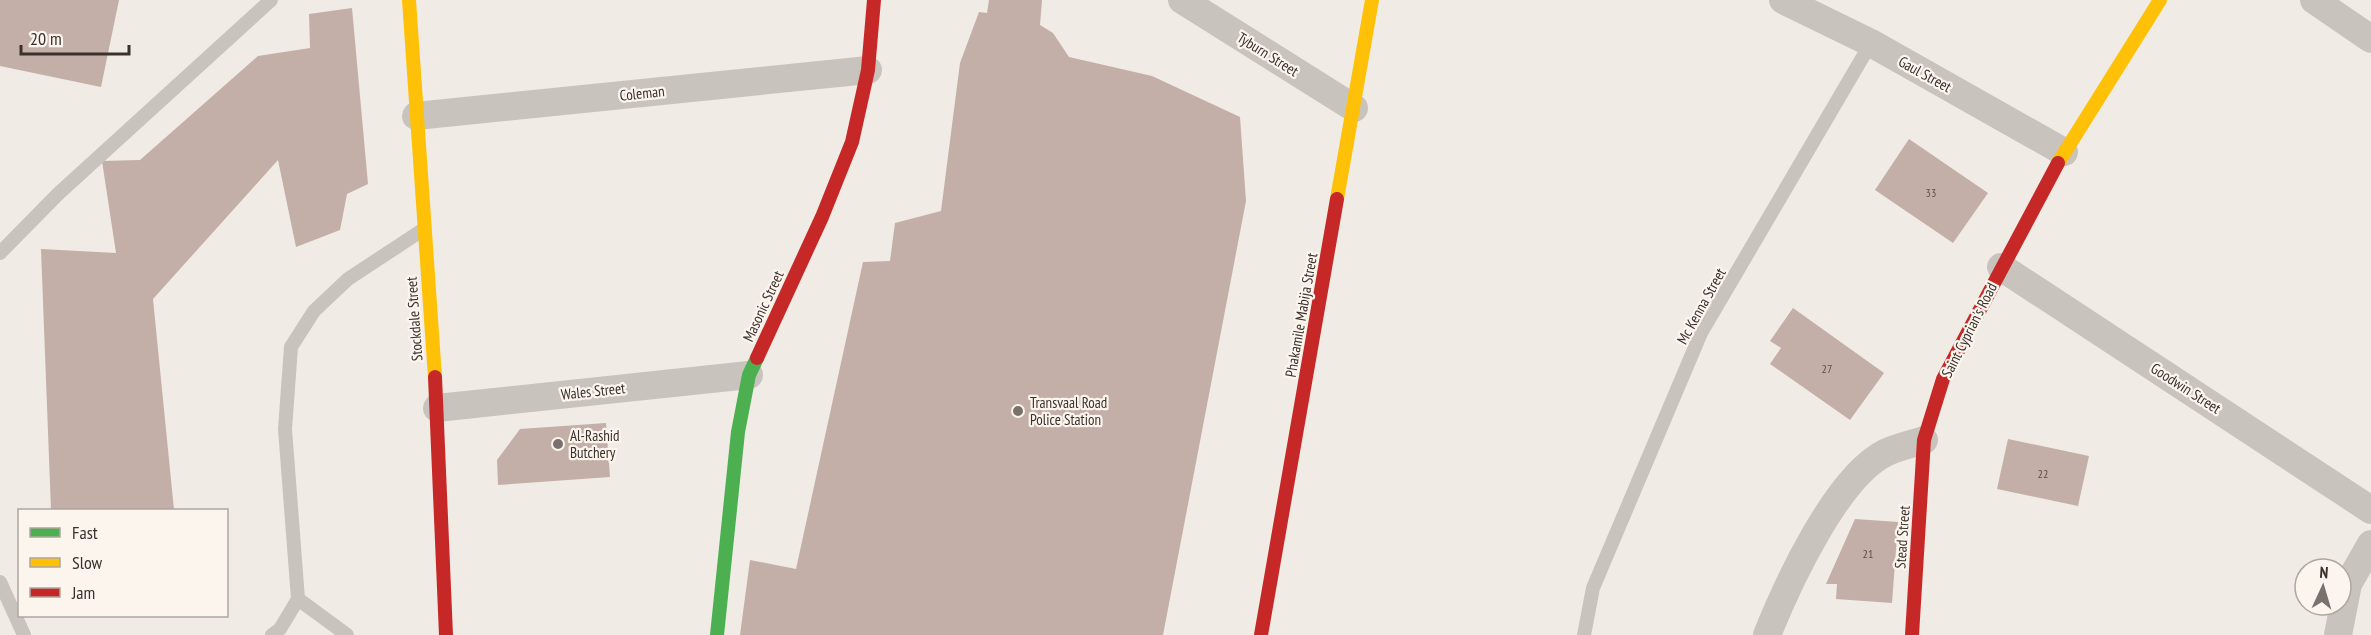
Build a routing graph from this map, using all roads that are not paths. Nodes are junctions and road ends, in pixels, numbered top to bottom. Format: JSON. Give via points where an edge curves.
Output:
{"nodes":[{"id":1,"x":271,"y":0,"type":"edge"},
{"id":2,"x":409,"y":0,"type":"edge"},
{"id":3,"x":874,"y":0,"type":"edge"},
{"id":4,"x":1182,"y":0,"type":"edge"},
{"id":5,"x":1372,"y":0,"type":"edge"},
{"id":6,"x":1783,"y":0,"type":"edge"},
{"id":7,"x":2160,"y":0,"type":"edge"},
{"id":8,"x":2314,"y":0,"type":"edge"},
{"id":9,"x":2371,"y":39,"type":"edge"},
{"id":10,"x":1871,"y":43,"type":"junction"},
{"id":11,"x":868,"y":70,"type":"junction"},
{"id":12,"x":1354,"y":108,"type":"junction"},
{"id":13,"x":416,"y":116,"type":"junction"},
{"id":14,"x":2064,"y":152,"type":"junction"},
{"id":15,"x":424,"y":230,"type":"junction"},
{"id":16,"x":0,"y":253,"type":"edge"},
{"id":17,"x":2001,"y":267,"type":"junction"},
{"id":18,"x":749,"y":375,"type":"junction"},
{"id":19,"x":437,"y":408,"type":"junction"},
{"id":20,"x":1924,"y":440,"type":"junction"},
{"id":21,"x":2371,"y":510,"type":"edge"},
{"id":22,"x":2371,"y":544,"type":"edge"},
{"id":23,"x":0,"y":582,"type":"edge"},
{"id":24,"x":297,"y":599,"type":"junction"},
{"id":25,"x":24,"y":635,"type":"edge"},
{"id":26,"x":272,"y":635,"type":"edge"},
{"id":27,"x":347,"y":635,"type":"edge"},
{"id":28,"x":446,"y":635,"type":"edge"},
{"id":29,"x":717,"y":635,"type":"edge"},
{"id":30,"x":1261,"y":635,"type":"edge"},
{"id":31,"x":1584,"y":635,"type":"edge"},
{"id":32,"x":1767,"y":635,"type":"edge"},
{"id":33,"x":1912,"y":635,"type":"edge"},
{"id":34,"x":2338,"y":635,"type":"edge"}],
"edges":[{"from":1,"to":16,"type":"lane","via":[[58,194]]},
{"from":2,"to":13,"type":"street","name":"Stockdale Street"},
{"from":3,"to":11,"type":"street","name":"Masonic Street"},
{"from":4,"to":12,"type":"street","name":"Tyburn Street"},
{"from":5,"to":12,"type":"street","name":"Phakamile Mabija Street"},
{"from":6,"to":10,"type":"street","name":"Gaul Street"},
{"from":7,"to":14,"type":"street","name":"Saint Cyprian's Road"},
{"from":8,"to":9,"type":"street"},
{"from":10,"to":14,"type":"street","name":"Gaul Street"},
{"from":10,"to":31,"type":"lane","name":"Mc Kenna Street","via":[[1701,333],[1593,588]]},
{"from":11,"to":13,"type":"street","name":"Coleman"},
{"from":11,"to":18,"type":"street","name":"Masonic Street","via":[[852,141],[822,217]]},
{"from":12,"to":30,"type":"street","name":"Phakamile Mabija Street"},
{"from":13,"to":15,"type":"street","name":"Stockdale Street"},
{"from":14,"to":17,"type":"street","name":"Saint Cyprian's Road"},
{"from":15,"to":19,"type":"street","name":"Stockdale Street"},
{"from":15,"to":24,"type":"lane","via":[[348,279],[314,311],[291,347],[285,429]]},
{"from":17,"to":20,"type":"street","name":"Saint Cyprian's Road","via":[[1943,379]]},
{"from":17,"to":21,"type":"street","name":"Goodwin Street"},
{"from":18,"to":19,"type":"street","name":"Wales Street"},
{"from":18,"to":29,"type":"street","name":"Masonic Street","via":[[738,432]]},
{"from":19,"to":28,"type":"street","name":"Stockdale Street"},
{"from":20,"to":32,"type":"street","via":[[1884,454],[1848,483],[1788,583]]},
{"from":20,"to":33,"type":"street","name":"Stead Street"},
{"from":22,"to":34,"type":"street","via":[[2348,584]]},
{"from":23,"to":25,"type":"lane"},
{"from":24,"to":26,"type":"lane","via":[[280,629]]},
{"from":24,"to":27,"type":"lane"}]}
